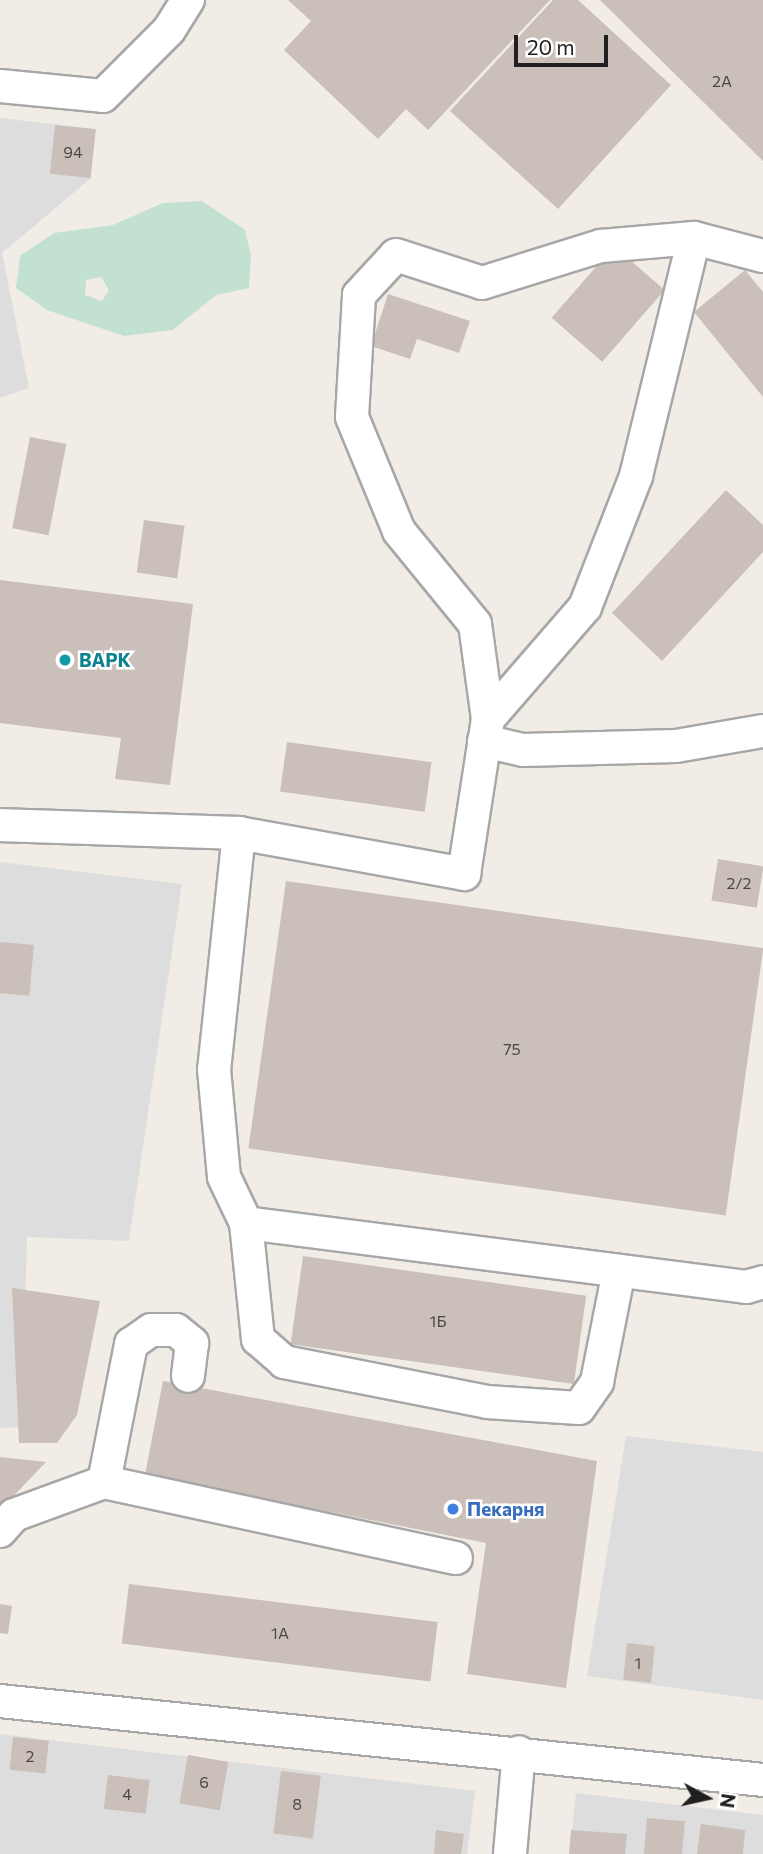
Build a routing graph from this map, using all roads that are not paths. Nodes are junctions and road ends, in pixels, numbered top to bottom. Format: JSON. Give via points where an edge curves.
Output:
{"nodes":[{"id":1,"x":188,"y":0,"type":"edge"},
{"id":2,"x":0,"y":86,"type":"edge"},
{"id":3,"x":694,"y":238,"type":"junction"},
{"id":4,"x":763,"y":256,"type":"edge"},
{"id":5,"x":486,"y":730,"type":"junction"},
{"id":6,"x":763,"y":732,"type":"edge"},
{"id":7,"x":0,"y":825,"type":"edge"},
{"id":8,"x":239,"y":833,"type":"junction"},
{"id":9,"x":246,"y":1223,"type":"junction"},
{"id":10,"x":619,"y":1271,"type":"junction"},
{"id":11,"x":763,"y":1282,"type":"edge"},
{"id":12,"x":188,"y":1376,"type":"dead end"},
{"id":13,"x":104,"y":1482,"type":"junction"},
{"id":14,"x":0,"y":1531,"type":"edge"},
{"id":15,"x":456,"y":1558,"type":"dead end"},
{"id":16,"x":0,"y":1701,"type":"edge"},
{"id":17,"x":519,"y":1752,"type":"junction"},
{"id":18,"x":763,"y":1780,"type":"edge"},
{"id":19,"x":510,"y":1854,"type":"edge"}],
"edges":[{"from":1,"to":2,"type":"street","via":[[169,30],[103,96]]},
{"from":3,"to":4,"type":"street"},
{"from":3,"to":5,"type":"street","via":[[636,476],[585,607]]},
{"from":3,"to":5,"type":"street","via":[[601,246],[482,283],[396,255],[359,295],[352,417],[400,531],[475,624]]},
{"from":5,"to":6,"type":"street","via":[[523,750],[676,746]]},
{"from":5,"to":8,"type":"street","via":[[464,874]]},
{"from":7,"to":8,"type":"street"},
{"from":8,"to":9,"type":"street","via":[[214,1069],[224,1177]]},
{"from":9,"to":10,"type":"street"},
{"from":9,"to":10,"type":"street","via":[[258,1339],[284,1362],[487,1402],[579,1408],[597,1382]]},
{"from":10,"to":11,"type":"street","via":[[746,1287]]},
{"from":12,"to":13,"type":"street","via":[[192,1343],[176,1330],[151,1330],[131,1344]]},
{"from":13,"to":14,"type":"street","via":[[14,1515]]},
{"from":13,"to":15,"type":"street"},
{"from":16,"to":17,"type":"street"},
{"from":17,"to":18,"type":"street"},
{"from":17,"to":19,"type":"street"}]}
